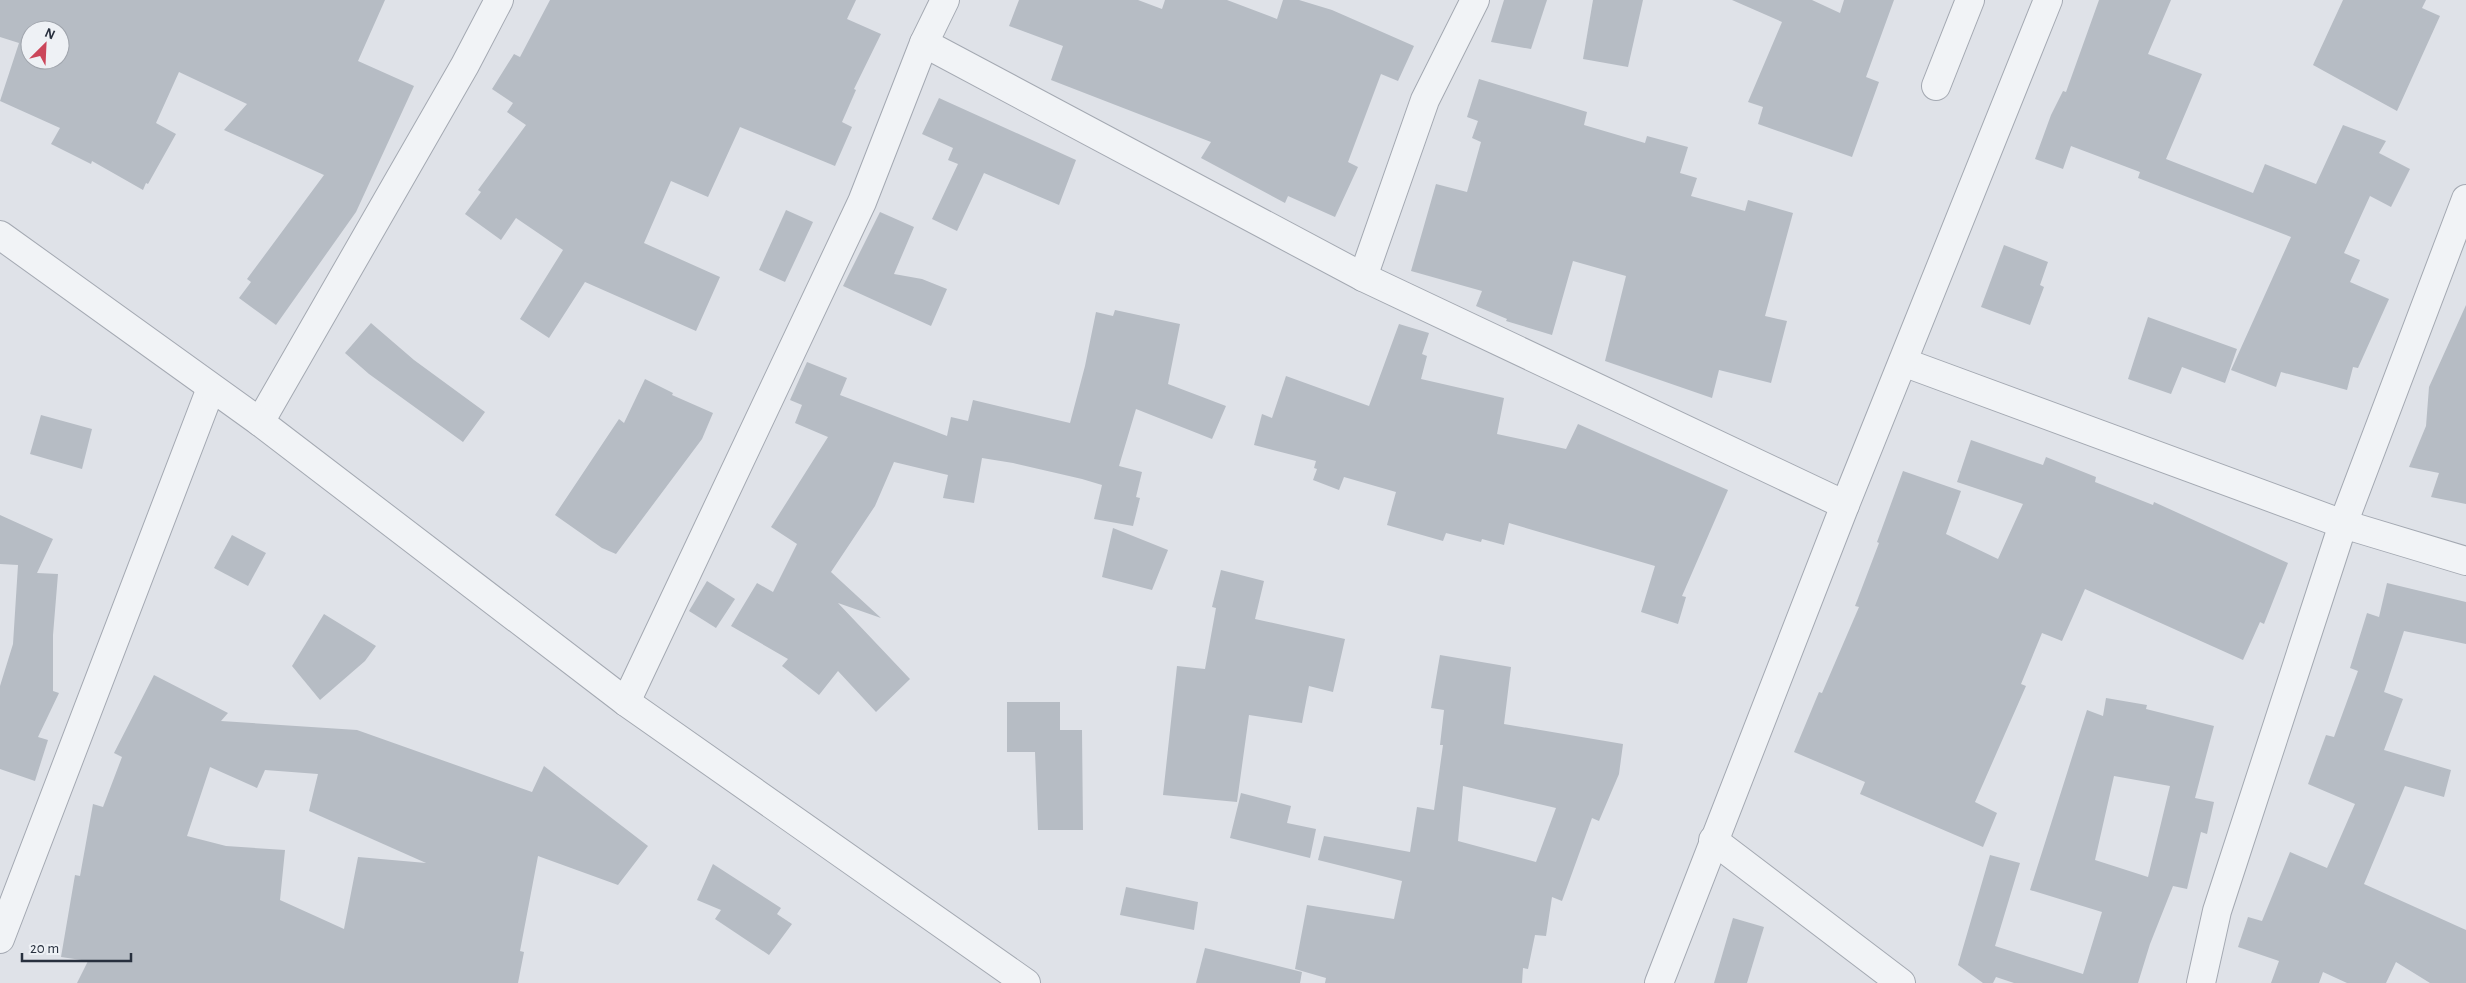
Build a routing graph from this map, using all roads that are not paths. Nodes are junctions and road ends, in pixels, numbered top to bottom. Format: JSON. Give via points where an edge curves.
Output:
{"nodes":[{"id":1,"x":499,"y":0,"type":"edge"},
{"id":2,"x":945,"y":0,"type":"edge"},
{"id":3,"x":1474,"y":0,"type":"edge"},
{"id":4,"x":1970,"y":0,"type":"edge"},
{"id":5,"x":2048,"y":0,"type":"edge"},
{"id":6,"x":924,"y":43,"type":"junction"},
{"id":7,"x":1936,"y":86,"type":"dead end"},
{"id":8,"x":2466,"y":198,"type":"edge"},
{"id":9,"x":0,"y":235,"type":"edge"},
{"id":10,"x":1363,"y":277,"type":"junction"},
{"id":11,"x":1903,"y":362,"type":"junction"},
{"id":12,"x":211,"y":388,"type":"junction"},
{"id":13,"x":260,"y":422,"type":"junction"},
{"id":14,"x":1845,"y":505,"type":"junction"},
{"id":15,"x":2343,"y":524,"type":"junction"},
{"id":16,"x":2466,"y":561,"type":"edge"},
{"id":17,"x":626,"y":702,"type":"junction"},
{"id":18,"x":1713,"y":840,"type":"junction"},
{"id":19,"x":0,"y":939,"type":"edge"},
{"id":20,"x":1026,"y":983,"type":"edge"},
{"id":21,"x":1659,"y":983,"type":"edge"},
{"id":22,"x":1901,"y":983,"type":"edge"},
{"id":23,"x":2201,"y":983,"type":"edge"}],
"edges":[{"from":1,"to":13,"type":"street","via":[[466,65]]},
{"from":2,"to":6,"type":"street"},
{"from":3,"to":10,"type":"street","via":[[1425,100]]},
{"from":4,"to":7,"type":"street"},
{"from":5,"to":11,"type":"street"},
{"from":6,"to":10,"type":"street"},
{"from":6,"to":17,"type":"street","via":[[862,202]]},
{"from":8,"to":15,"type":"street"},
{"from":9,"to":12,"type":"street"},
{"from":10,"to":14,"type":"street"},
{"from":11,"to":14,"type":"street"},
{"from":11,"to":15,"type":"street"},
{"from":12,"to":13,"type":"street"},
{"from":12,"to":19,"type":"street"},
{"from":13,"to":17,"type":"street"},
{"from":14,"to":18,"type":"street"},
{"from":15,"to":16,"type":"street"},
{"from":15,"to":23,"type":"street","via":[[2217,911]]},
{"from":17,"to":20,"type":"street"},
{"from":18,"to":21,"type":"street"},
{"from":18,"to":22,"type":"street"}]}
